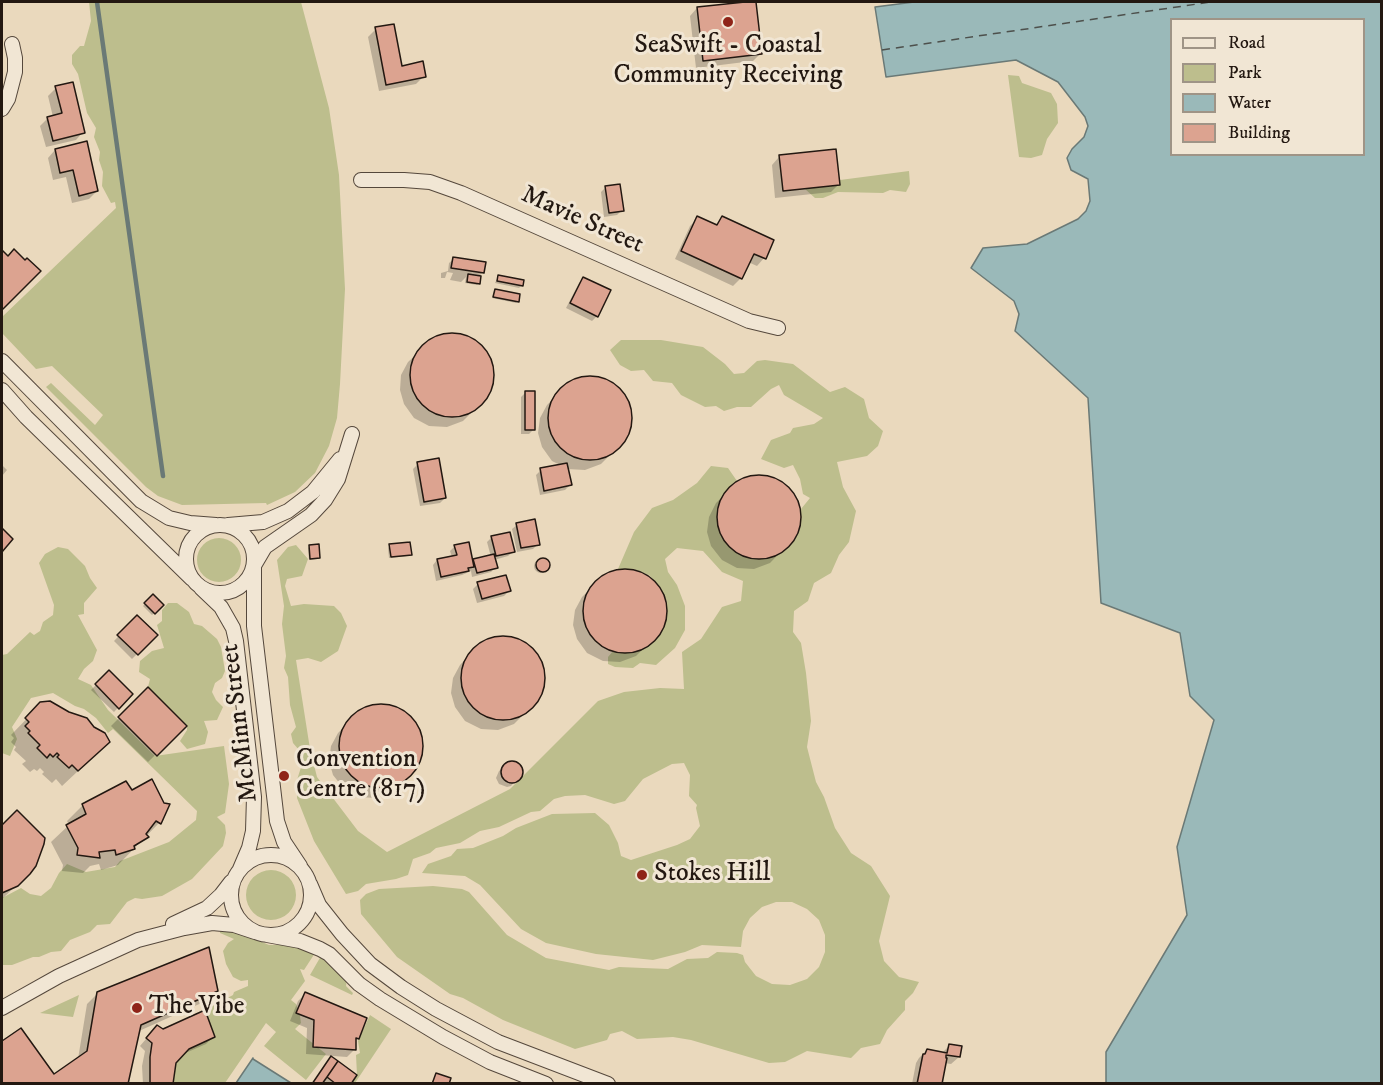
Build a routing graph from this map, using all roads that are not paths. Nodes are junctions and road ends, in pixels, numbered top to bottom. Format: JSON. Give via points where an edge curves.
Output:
{"nodes":[{"id":1,"x":12,"y":44,"type":"dead end"},
{"id":2,"x":2,"y":109,"type":"edge"},
{"id":3,"x":361,"y":180,"type":"dead end"},
{"id":4,"x":778,"y":328,"type":"dead end"},
{"id":5,"x":2,"y":362,"type":"edge"},
{"id":6,"x":2,"y":390,"type":"edge"},
{"id":7,"x":219,"y":525,"type":"junction"},
{"id":8,"x":254,"y":567,"type":"junction"},
{"id":9,"x":196,"y":584,"type":"junction"},
{"id":10,"x":300,"y":866,"type":"junction"},
{"id":11,"x":236,"y":874,"type":"junction"},
{"id":12,"x":310,"y":884,"type":"junction"},
{"id":13,"x":261,"y":934,"type":"junction"},
{"id":14,"x":138,"y":940,"type":"junction"},
{"id":15,"x":2,"y":1008,"type":"edge"},
{"id":16,"x":546,"y":1083,"type":"edge"},
{"id":17,"x":608,"y":1083,"type":"edge"}],
"edges":[{"from":1,"to":2,"type":"street","via":[[15,72]]},
{"from":3,"to":4,"type":"street","name":"Mavie Street","via":[[430,182],[461,193],[748,321]]},
{"from":5,"to":7,"type":"street","via":[[141,501],[169,518]]},
{"from":6,"to":9,"type":"street","name":"McMinn Street"},
{"from":7,"to":8,"type":"street","via":[[240,531],[248,538],[254,552]]},
{"from":7,"to":8,"type":"street","via":[[263,522],[299,504],[335,466],[352,434],[344,465],[325,500],[311,515],[265,547]]},
{"from":7,"to":9,"type":"street","via":[[202,530],[190,543],[187,567]]},
{"from":8,"to":9,"type":"street","via":[[248,581],[236,590],[219,594]]},
{"from":8,"to":10,"type":"street","name":"McMinn Street","via":[[254,626],[277,821],[284,842]]},
{"from":9,"to":11,"type":"street","name":"McMinn Street","via":[[222,607],[236,641],[254,797],[253,831]]},
{"from":10,"to":11,"type":"street","via":[[278,855],[266,855],[254,858]]},
{"from":10,"to":12,"type":"street"},
{"from":11,"to":13,"type":"street","via":[[231,890],[233,909],[238,919]]},
{"from":11,"to":14,"type":"street","via":[[207,908]]},
{"from":12,"to":13,"type":"street","via":[[311,903],[301,923],[285,933]]},
{"from":12,"to":17,"type":"street","via":[[319,905],[342,934],[370,964],[401,987],[498,1042]]},
{"from":13,"to":14,"type":"street","via":[[212,923]]},
{"from":13,"to":16,"type":"street","via":[[320,949],[359,984],[443,1037],[490,1062]]},
{"from":14,"to":15,"type":"street","via":[[59,976]]}]}
